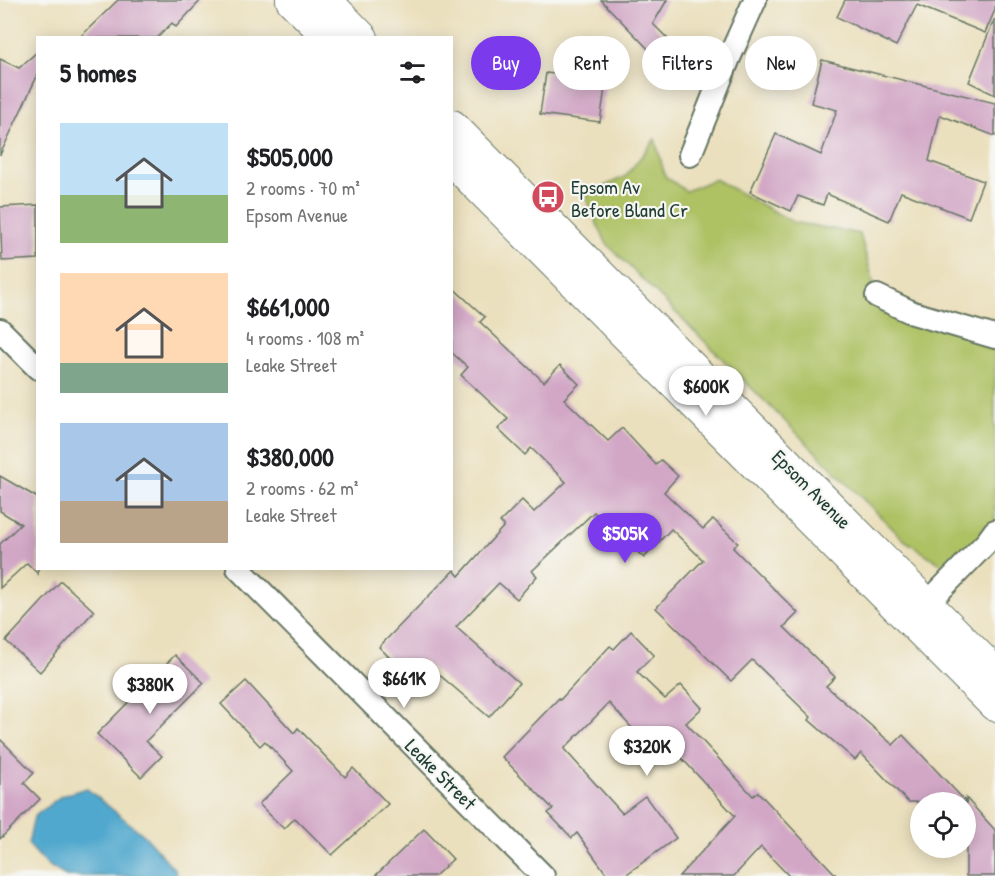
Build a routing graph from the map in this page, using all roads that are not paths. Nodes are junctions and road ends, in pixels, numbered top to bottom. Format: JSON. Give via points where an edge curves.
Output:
{"nodes":[{"id":1,"x":292,"y":0,"type":"edge"},
{"id":2,"x":325,"y":0,"type":"edge"},
{"id":3,"x":755,"y":0,"type":"edge"},
{"id":4,"x":328,"y":36,"type":"edge"},
{"id":5,"x":360,"y":36,"type":"edge"},
{"id":6,"x":453,"y":127,"type":"edge"},
{"id":7,"x":690,"y":155,"type":"dead end"},
{"id":8,"x":453,"y":161,"type":"edge"},
{"id":9,"x":877,"y":296,"type":"dead end"},
{"id":10,"x":0,"y":330,"type":"edge"},
{"id":11,"x":995,"y":337,"type":"edge"},
{"id":12,"x":36,"y":366,"type":"edge"},
{"id":13,"x":995,"y":531,"type":"edge"},
{"id":14,"x":240,"y":570,"type":"edge"},
{"id":15,"x":919,"y":612,"type":"junction"},
{"id":16,"x":995,"y":673,"type":"edge"},
{"id":17,"x":995,"y":705,"type":"edge"},
{"id":18,"x":543,"y":876,"type":"edge"}],
"edges":[{"from":1,"to":4,"type":"street"},
{"from":2,"to":5,"type":"street"},
{"from":3,"to":7,"type":"street"},
{"from":6,"to":15,"type":"street","name":"Epsom Avenue"},
{"from":8,"to":15,"type":"street","name":"Epsom Avenue"},
{"from":9,"to":11,"type":"street","via":[[913,314]]},
{"from":10,"to":12,"type":"street"},
{"from":13,"to":15,"type":"street"},
{"from":14,"to":18,"type":"street","name":"Leake Street"},
{"from":15,"to":16,"type":"street","name":"Epsom Avenue"},
{"from":15,"to":17,"type":"street","name":"Epsom Avenue"}]}
